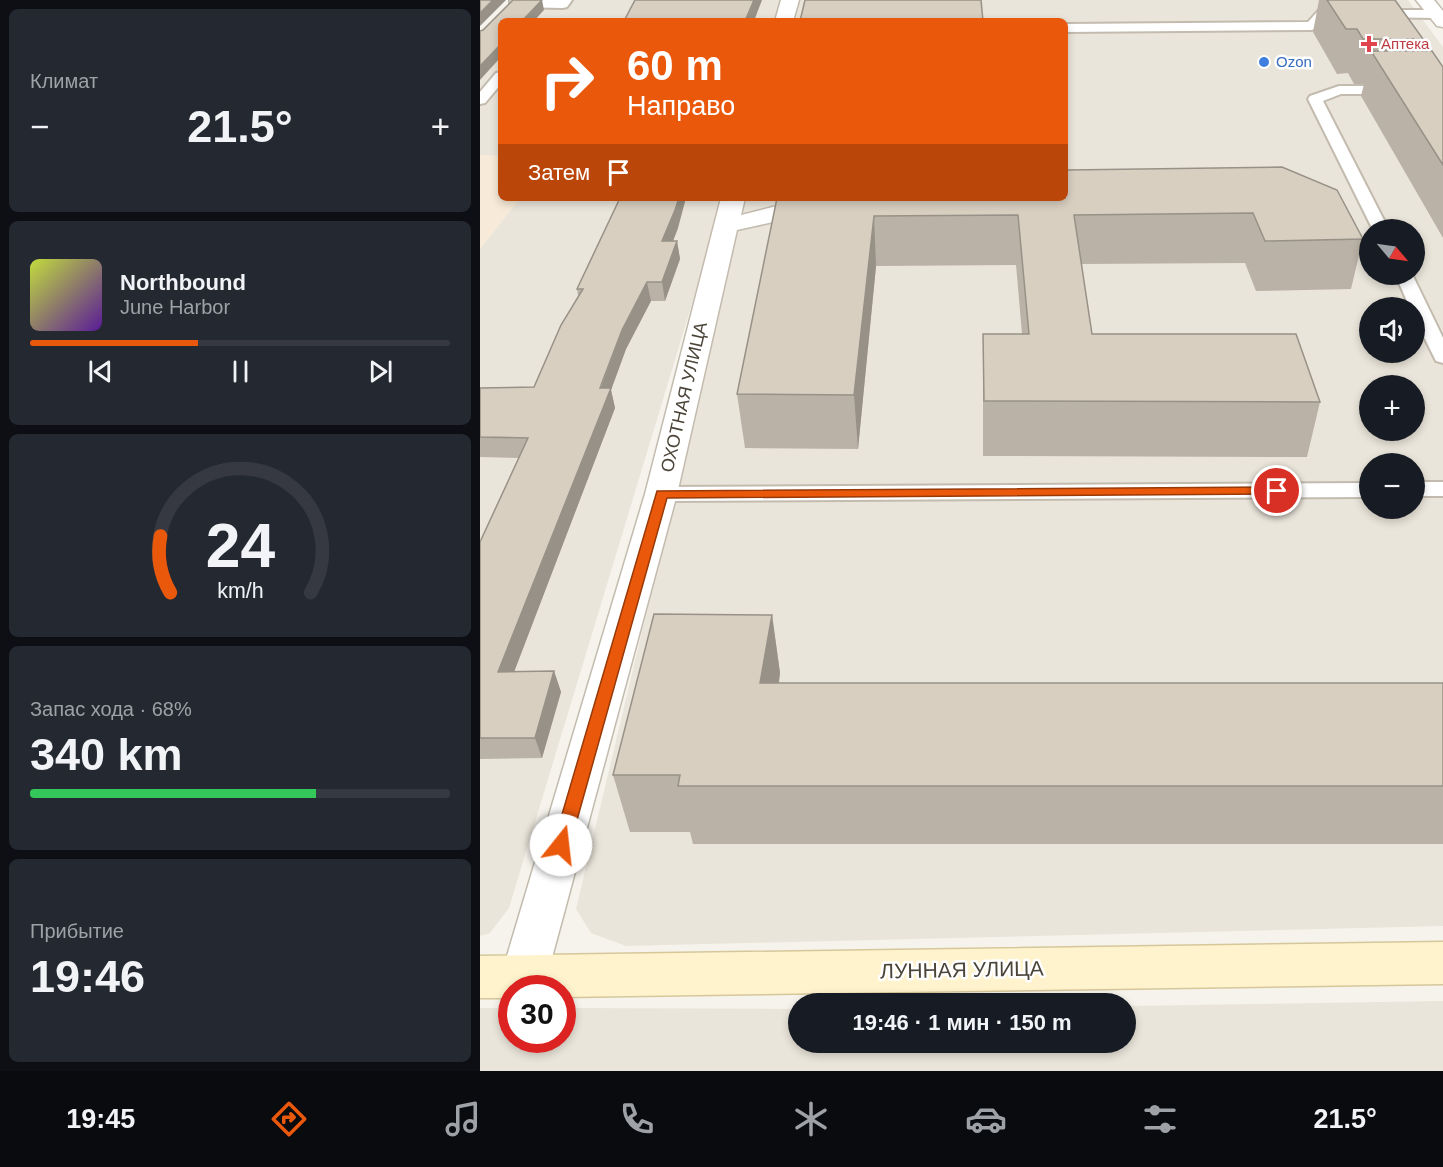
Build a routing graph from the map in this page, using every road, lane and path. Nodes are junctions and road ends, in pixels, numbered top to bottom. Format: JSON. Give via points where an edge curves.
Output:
{"nodes":[{"id":1,"x":790,"y":0,"type":"edge"},
{"id":2,"x":565,"y":2,"type":"edge"},
{"id":3,"x":510,"y":5,"type":"edge"},
{"id":4,"x":1434,"y":12,"type":"edge"},
{"id":5,"x":551,"y":18,"type":"edge"},
{"id":6,"x":785,"y":18,"type":"edge"},
{"id":7,"x":1068,"y":28,"type":"edge"},
{"id":8,"x":498,"y":79,"type":"edge"},
{"id":9,"x":1443,"y":90,"type":"edge"},
{"id":10,"x":480,"y":100,"type":"edge"},
{"id":11,"x":837,"y":209,"type":"edge"},
{"id":12,"x":729,"y":212,"type":"edge"},
{"id":13,"x":1375,"y":219,"type":"edge"},
{"id":14,"x":1408,"y":285,"type":"edge"},
{"id":15,"x":1443,"y":357,"type":"edge"},
{"id":16,"x":1425,"y":489,"type":"edge"},
{"id":17,"x":1443,"y":489,"type":"edge"},
{"id":18,"x":1359,"y":490,"type":"edge"},
{"id":19,"x":661,"y":494,"type":"junction"},
{"id":20,"x":1443,"y":963,"type":"edge"},
{"id":21,"x":524,"y":975,"type":"edge"},
{"id":22,"x":576,"y":975,"type":"edge"},
{"id":23,"x":480,"y":977,"type":"edge"},
{"id":24,"x":498,"y":977,"type":"edge"}],
"edges":[{"from":1,"to":6,"type":"street"},
{"from":2,"to":3,"type":"lane"},
{"from":2,"to":5,"type":"lane"},
{"from":4,"to":7,"type":"lane","via":[[1322,14],[1311,26]]},
{"from":8,"to":10,"type":"lane"},
{"from":9,"to":13,"type":"lane","via":[[1339,90],[1315,99]]},
{"from":11,"to":12,"type":"street"},
{"from":12,"to":19,"type":"street","name":"ОХОТНАЯ УЛИЦА"},
{"from":14,"to":15,"type":"lane"},
{"from":16,"to":17,"type":"lane"},
{"from":18,"to":19,"type":"lane"},
{"from":19,"to":21,"type":"street","name":"ОХОТНАЯ УЛИЦА"},
{"from":20,"to":22,"type":"street","name":"ЛУННАЯ УЛИЦА"},
{"from":23,"to":24,"type":"street","name":"ЛУННАЯ УЛИЦА"}]}
